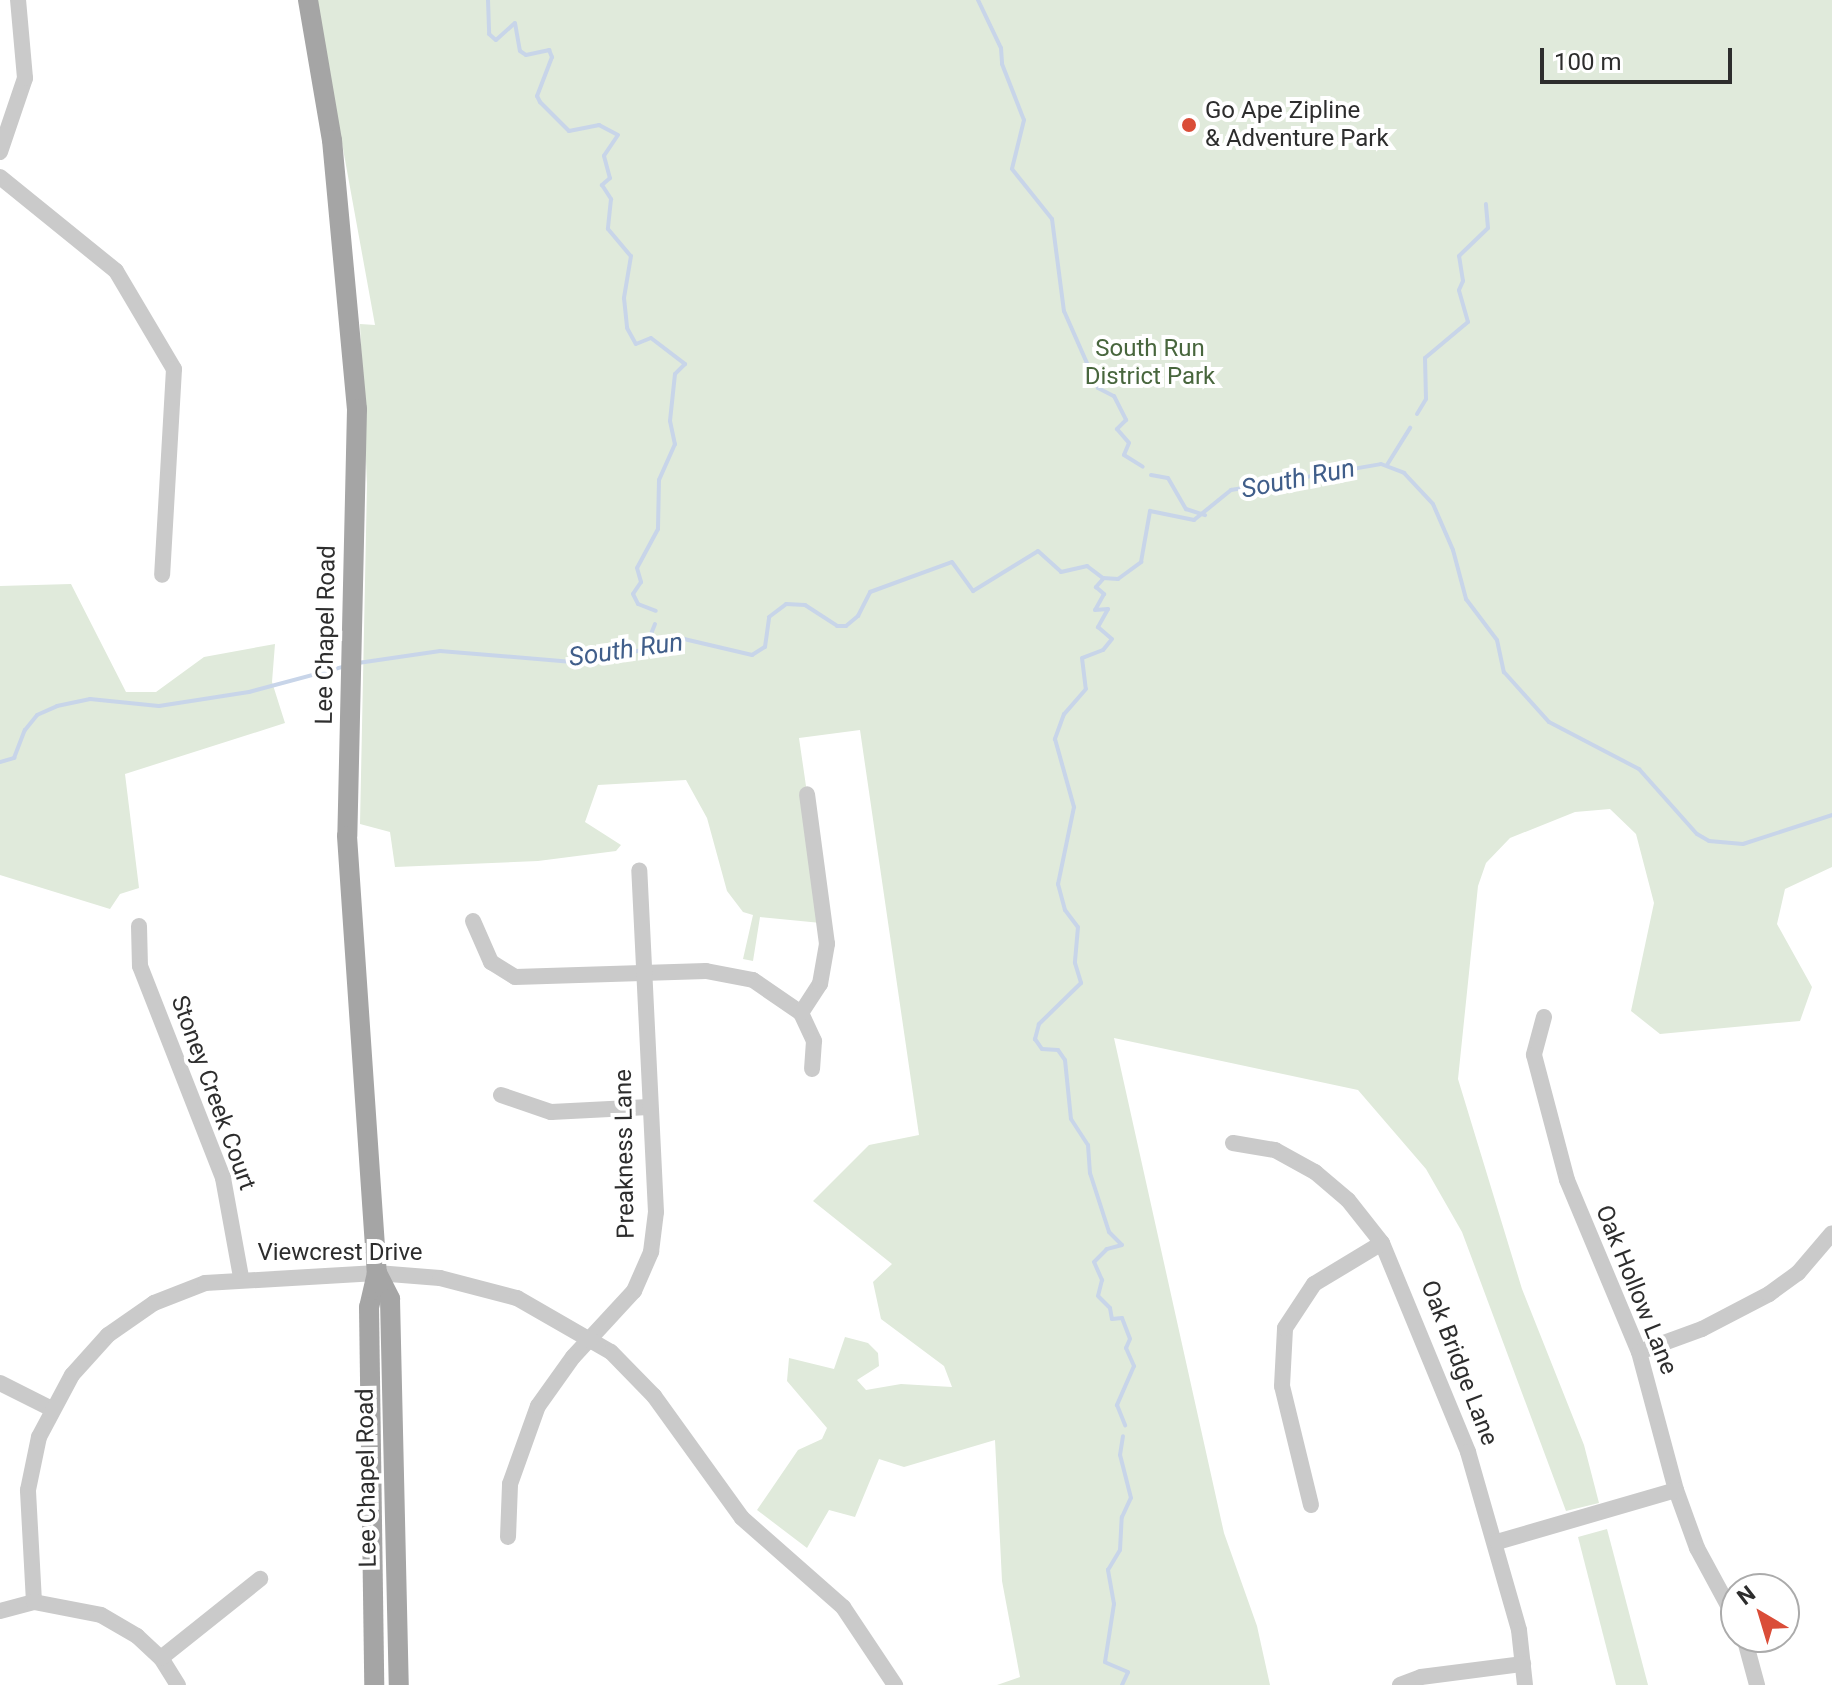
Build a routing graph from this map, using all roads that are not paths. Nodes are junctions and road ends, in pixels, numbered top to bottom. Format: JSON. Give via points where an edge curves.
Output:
{"nodes":[{"id":1,"x":18,"y":0,"type":"edge"},
{"id":2,"x":308,"y":0,"type":"edge"},
{"id":3,"x":0,"y":152,"type":"edge"},
{"id":4,"x":0,"y":177,"type":"edge"},
{"id":5,"x":162,"y":575,"type":"dead end"},
{"id":6,"x":807,"y":794,"type":"dead end"},
{"id":7,"x":639,"y":870,"type":"dead end"},
{"id":8,"x":473,"y":921,"type":"dead end"},
{"id":9,"x":139,"y":926,"type":"dead end"},
{"id":10,"x":644,"y":972,"type":"junction"},
{"id":11,"x":801,"y":1013,"type":"junction"},
{"id":12,"x":1544,"y":1017,"type":"dead end"},
{"id":13,"x":812,"y":1069,"type":"dead end"},
{"id":14,"x":501,"y":1095,"type":"dead end"},
{"id":15,"x":649,"y":1107,"type":"junction"},
{"id":16,"x":1233,"y":1143,"type":"dead end"},
{"id":17,"x":1832,"y":1233,"type":"edge"},
{"id":18,"x":1382,"y":1243,"type":"junction"},
{"id":19,"x":377,"y":1273,"type":"junction"},
{"id":20,"x":241,"y":1277,"type":"junction"},
{"id":21,"x":592,"y":1337,"type":"junction"},
{"id":22,"x":1639,"y":1352,"type":"junction"},
{"id":23,"x":0,"y":1383,"type":"edge"},
{"id":24,"x":50,"y":1408,"type":"junction"},
{"id":25,"x":1676,"y":1490,"type":"junction"},
{"id":26,"x":1311,"y":1505,"type":"dead end"},
{"id":27,"x":508,"y":1537,"type":"dead end"},
{"id":28,"x":1497,"y":1542,"type":"junction"},
{"id":29,"x":260,"y":1579,"type":"dead end"},
{"id":30,"x":1720,"y":1590,"type":"edge"},
{"id":31,"x":34,"y":1602,"type":"junction"},
{"id":32,"x":0,"y":1611,"type":"edge"},
{"id":33,"x":1748,"y":1653,"type":"edge"},
{"id":34,"x":161,"y":1658,"type":"junction"},
{"id":35,"x":1523,"y":1664,"type":"junction"},
{"id":36,"x":178,"y":1685,"type":"edge"},
{"id":37,"x":374,"y":1685,"type":"edge"},
{"id":38,"x":399,"y":1685,"type":"edge"},
{"id":39,"x":895,"y":1685,"type":"edge"},
{"id":40,"x":1400,"y":1685,"type":"edge"},
{"id":41,"x":1525,"y":1685,"type":"edge"},
{"id":42,"x":1757,"y":1685,"type":"edge"}],
"edges":[{"from":1,"to":3,"type":"street","via":[[26,44],[25,78]]},
{"from":2,"to":19,"type":"main road","name":"Lee Chapel Road","via":[[332,140],[357,409],[349,887]]},
{"from":4,"to":5,"type":"street","via":[[116,271],[174,369]]},
{"from":6,"to":11,"type":"street","via":[[827,944],[820,984]]},
{"from":7,"to":10,"type":"street","name":"Preakness Lane"},
{"from":8,"to":10,"type":"street","via":[[503,974]]},
{"from":9,"to":20,"type":"street","name":"Stoney Creek Court","via":[[140,966],[223,1178]]},
{"from":10,"to":11,"type":"street","via":[[735,975],[763,985]]},
{"from":10,"to":15,"type":"street","name":"Preakness Lane"},
{"from":11,"to":13,"type":"street","via":[[814,1041]]},
{"from":12,"to":22,"type":"street","name":"Oak Hollow Lane","via":[[1534,1055],[1552,1131],[1584,1224]]},
{"from":14,"to":15,"type":"street","via":[[551,1112]]},
{"from":15,"to":21,"type":"street","name":"Preakness Lane","via":[[656,1212],[651,1252],[634,1291]]},
{"from":16,"to":18,"type":"street","name":"Oak Bridge Lane","via":[[1275,1150],[1315,1172],[1348,1200]]},
{"from":17,"to":22,"type":"street","via":[[1798,1273],[1769,1294],[1723,1319]]},
{"from":18,"to":26,"type":"street","via":[[1314,1284],[1285,1328],[1282,1386]]},
{"from":18,"to":28,"type":"street","name":"Oak Bridge Lane","via":[[1468,1452]]},
{"from":19,"to":20,"type":"street","name":"Viewcrest Drive"},
{"from":19,"to":21,"type":"street","name":"Viewcrest Drive","via":[[491,1289]]},
{"from":19,"to":37,"type":"main road","name":"Lee Chapel Road","via":[[369,1307]]},
{"from":19,"to":38,"type":"main road","name":"Lee Chapel Road","via":[[390,1299]]},
{"from":20,"to":24,"type":"street","name":"Viewcrest Drive","via":[[180,1291],[129,1318],[86,1358]]},
{"from":21,"to":27,"type":"street","name":"Preakness Lane","via":[[552,1383],[526,1429],[510,1484]]},
{"from":21,"to":39,"type":"street","name":"Viewcrest Drive","via":[[654,1396],[742,1518],[843,1607]]},
{"from":22,"to":25,"type":"street","name":"Oak Hollow Lane"},
{"from":23,"to":24,"type":"street"},
{"from":24,"to":31,"type":"street","name":"Viewcrest Drive","via":[[28,1490]]},
{"from":25,"to":28,"type":"street"},
{"from":25,"to":30,"type":"street","name":"Oak Hollow Lane","via":[[1697,1548]]},
{"from":28,"to":35,"type":"street","name":"Oak Bridge Lane"},
{"from":29,"to":34,"type":"street"},
{"from":31,"to":32,"type":"street"},
{"from":31,"to":34,"type":"street","via":[[101,1615]]},
{"from":33,"to":42,"type":"street"},
{"from":34,"to":36,"type":"street"},
{"from":35,"to":40,"type":"street","via":[[1421,1677]]},
{"from":35,"to":41,"type":"street","name":"Oak Bridge Lane"}]}
